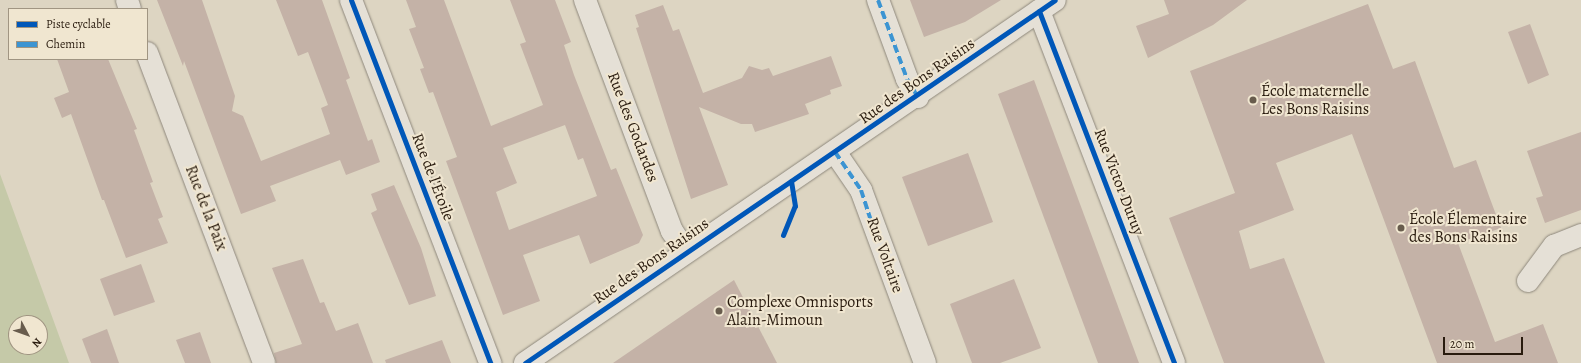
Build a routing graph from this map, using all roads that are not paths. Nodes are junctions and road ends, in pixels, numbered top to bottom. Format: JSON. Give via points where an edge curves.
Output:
{"nodes":[{"id":1,"x":351,"y":0,"type":"edge"},
{"id":2,"x":585,"y":0,"type":"edge"},
{"id":3,"x":878,"y":0,"type":"edge"},
{"id":4,"x":1047,"y":5,"type":"edge"},
{"id":5,"x":148,"y":56,"type":"edge"},
{"id":6,"x":918,"y":97,"type":"junction"},
{"id":7,"x":835,"y":152,"type":"junction"},
{"id":8,"x":1581,"y":235,"type":"edge"},
{"id":9,"x":686,"y":252,"type":"junction"},
{"id":10,"x":1528,"y":281,"type":"dead end"},
{"id":11,"x":264,"y":363,"type":"edge"},
{"id":12,"x":490,"y":363,"type":"edge"},
{"id":13,"x":525,"y":363,"type":"edge"},
{"id":14,"x":925,"y":363,"type":"edge"},
{"id":15,"x":1174,"y":363,"type":"edge"}],
"edges":[{"from":1,"to":12,"type":"street","name":"Rue de l'Étoile"},
{"from":2,"to":9,"type":"street","name":"Rue des Godardes","via":[[672,231]]},
{"from":3,"to":6,"type":"street","via":[[907,79]]},
{"from":4,"to":6,"type":"street","name":"Rue des Bons Raisins"},
{"from":4,"to":15,"type":"street","name":"Rue Victor Duruy"},
{"from":5,"to":11,"type":"street","name":"Rue de la Paix"},
{"from":6,"to":7,"type":"street","name":"Rue des Bons Raisins"},
{"from":7,"to":9,"type":"street","name":"Rue des Bons Raisins"},
{"from":7,"to":14,"type":"street","name":"Rue Voltaire","via":[[861,190]]},
{"from":8,"to":10,"type":"street","via":[[1554,246]]},
{"from":9,"to":13,"type":"street","name":"Rue des Bons Raisins"}]}
